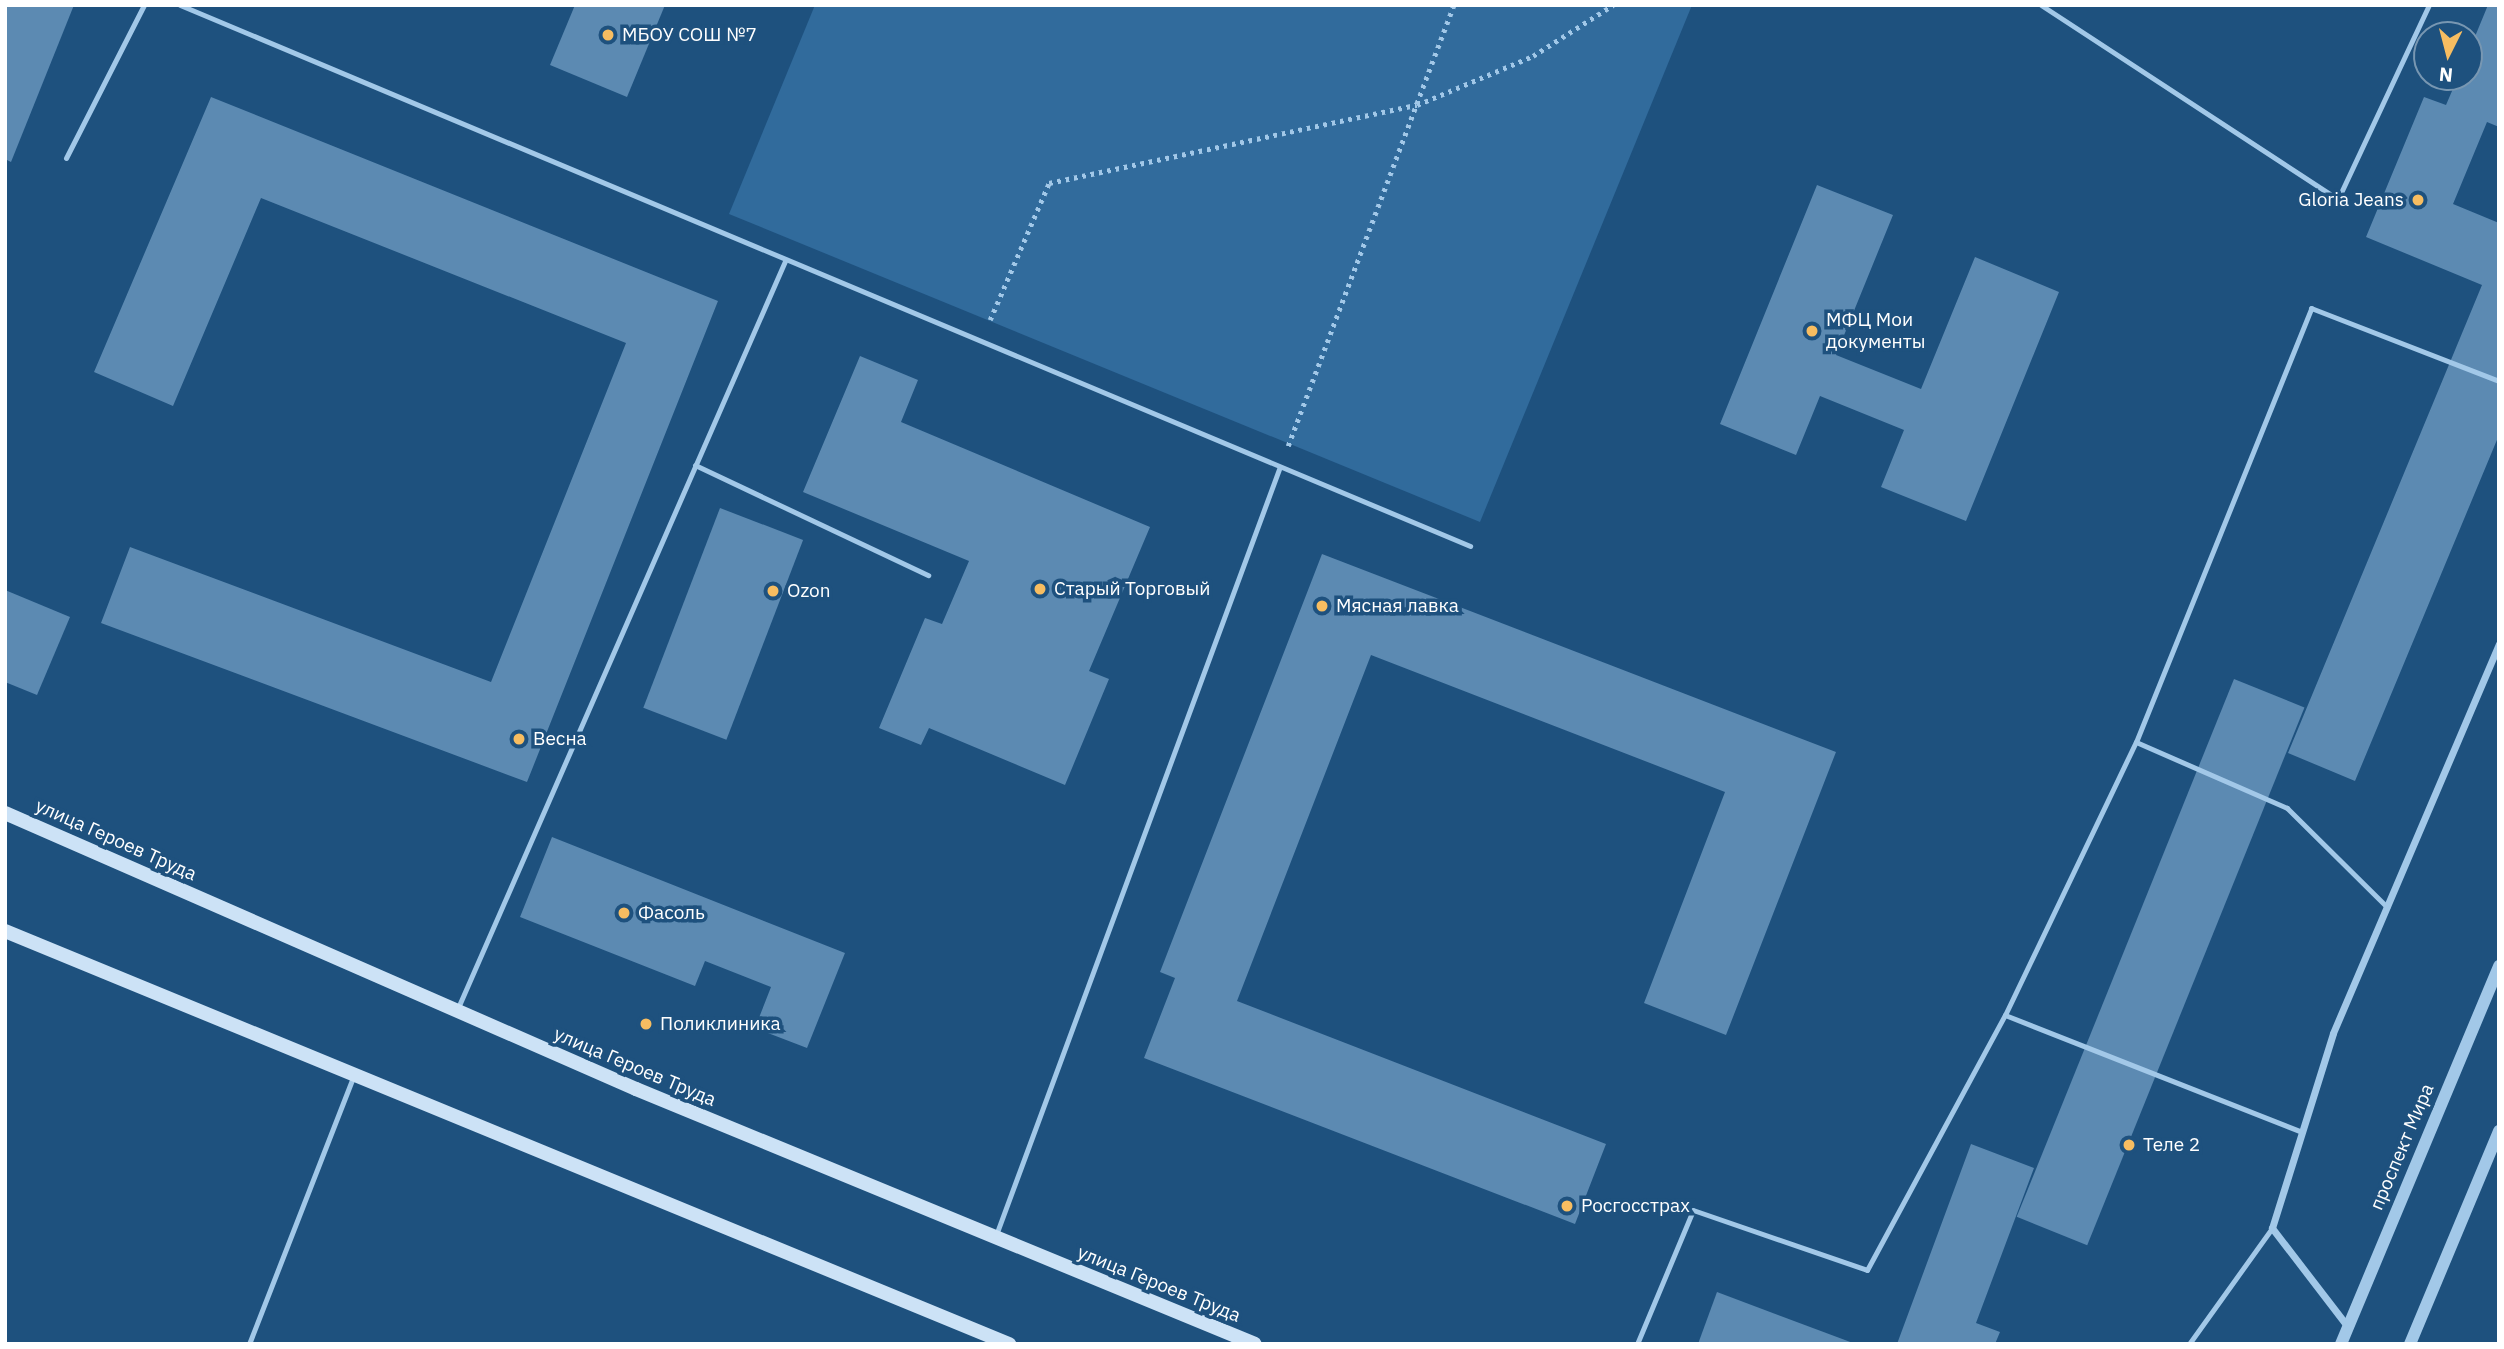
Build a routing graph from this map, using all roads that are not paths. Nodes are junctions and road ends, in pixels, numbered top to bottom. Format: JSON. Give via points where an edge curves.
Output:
{"nodes":[{"id":1,"x":144,"y":5,"type":"edge"},
{"id":2,"x":180,"y":5,"type":"edge"},
{"id":3,"x":2429,"y":5,"type":"edge"},
{"id":4,"x":2045,"y":6,"type":"edge"},
{"id":5,"x":66,"y":158,"type":"dead end"},
{"id":6,"x":785,"y":261,"type":"junction"},
{"id":7,"x":2499,"y":381,"type":"edge"},
{"id":8,"x":695,"y":465,"type":"junction"},
{"id":9,"x":1279,"y":469,"type":"junction"},
{"id":10,"x":1470,"y":546,"type":"dead end"},
{"id":11,"x":928,"y":575,"type":"dead end"},
{"id":12,"x":2499,"y":644,"type":"edge"},
{"id":13,"x":2136,"y":742,"type":"junction"},
{"id":14,"x":5,"y":813,"type":"edge"},
{"id":15,"x":2387,"y":907,"type":"junction"},
{"id":16,"x":5,"y":931,"type":"edge"},
{"id":17,"x":2499,"y":966,"type":"edge"},
{"id":18,"x":457,"y":1010,"type":"junction"},
{"id":19,"x":2005,"y":1015,"type":"junction"},
{"id":20,"x":354,"y":1075,"type":"junction"},
{"id":21,"x":2499,"y":1131,"type":"edge"},
{"id":22,"x":2302,"y":1132,"type":"junction"},
{"id":23,"x":2272,"y":1228,"type":"junction"},
{"id":24,"x":995,"y":1238,"type":"junction"},
{"id":25,"x":2348,"y":1328,"type":"junction"},
{"id":26,"x":249,"y":1344,"type":"edge"},
{"id":27,"x":1009,"y":1344,"type":"edge"},
{"id":28,"x":1255,"y":1344,"type":"edge"},
{"id":29,"x":1637,"y":1344,"type":"edge"},
{"id":30,"x":2189,"y":1344,"type":"edge"},
{"id":31,"x":2341,"y":1344,"type":"edge"},
{"id":32,"x":2410,"y":1344,"type":"edge"}],
"edges":[{"from":1,"to":5,"type":"lane"},
{"from":2,"to":6,"type":"lane"},
{"from":3,"to":4,"type":"lane","via":[[2338,199]]},
{"from":6,"to":8,"type":"lane"},
{"from":6,"to":9,"type":"lane"},
{"from":7,"to":13,"type":"lane","via":[[2311,308]]},
{"from":8,"to":11,"type":"lane"},
{"from":8,"to":18,"type":"lane"},
{"from":9,"to":10,"type":"lane"},
{"from":9,"to":24,"type":"lane"},
{"from":12,"to":15,"type":"street"},
{"from":13,"to":15,"type":"lane","via":[[2287,808]]},
{"from":13,"to":19,"type":"lane"},
{"from":14,"to":18,"type":"main road","name":"улица Героев Труда"},
{"from":15,"to":22,"type":"street","via":[[2333,1033]]},
{"from":16,"to":20,"type":"main road"},
{"from":17,"to":25,"type":"street","name":"проспект Мира"},
{"from":18,"to":24,"type":"main road","name":"улица Героев Труда"},
{"from":19,"to":22,"type":"lane"},
{"from":19,"to":29,"type":"lane","via":[[1867,1270],[1693,1209]]},
{"from":20,"to":26,"type":"lane"},
{"from":20,"to":27,"type":"main road"},
{"from":21,"to":32,"type":"street"},
{"from":22,"to":23,"type":"street"},
{"from":23,"to":25,"type":"street"},
{"from":23,"to":30,"type":"lane"},
{"from":24,"to":28,"type":"main road","name":"улица Героев Труда"},
{"from":25,"to":31,"type":"street","name":"проспект Мира"}]}
